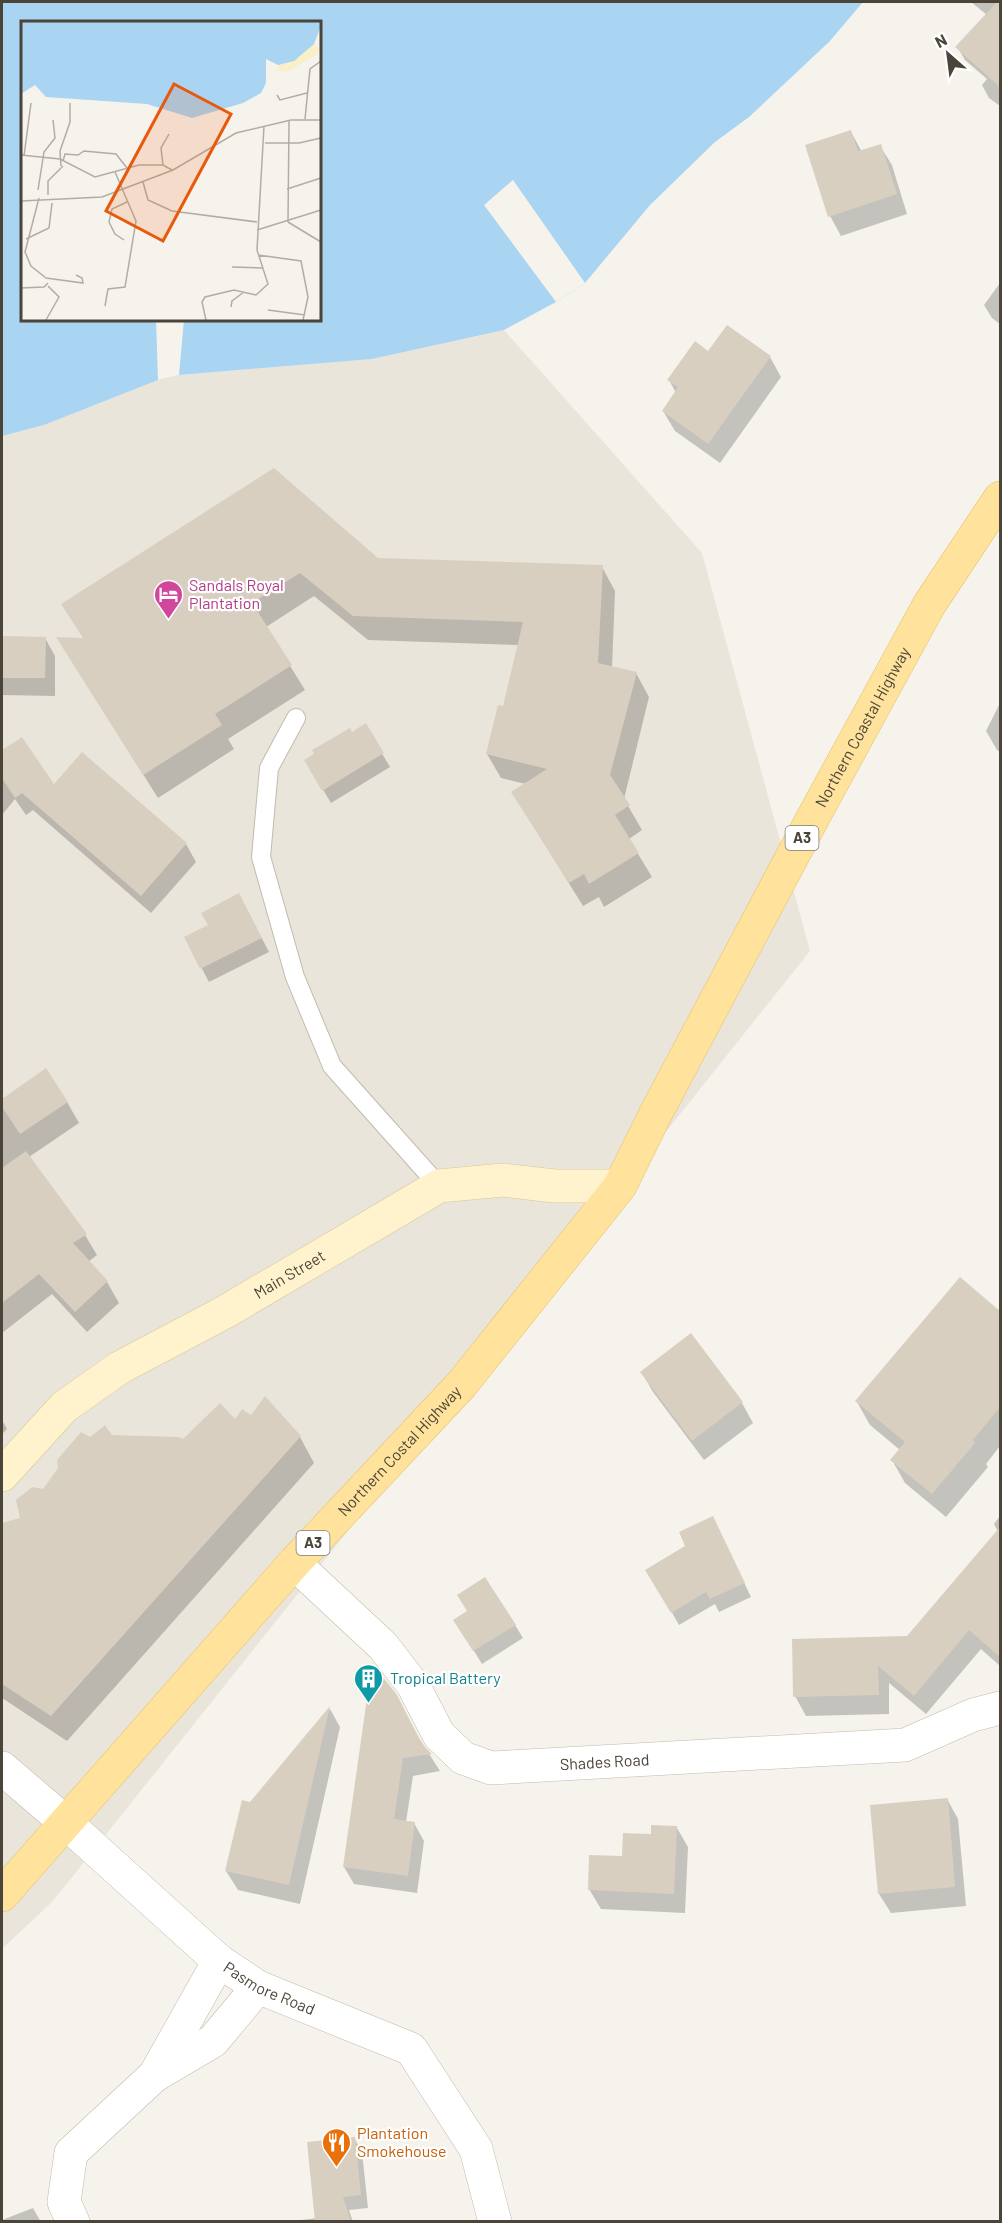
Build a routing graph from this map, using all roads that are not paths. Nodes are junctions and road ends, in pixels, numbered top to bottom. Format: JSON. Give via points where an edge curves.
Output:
{"nodes":[{"id":1,"x":1000,"y":498,"type":"edge"},
{"id":2,"x":296,"y":718,"type":"dead end"},
{"id":3,"x":439,"y":1186,"type":"junction"},
{"id":4,"x":620,"y":1186,"type":"junction"},
{"id":5,"x":2,"y":1475,"type":"edge"},
{"id":6,"x":294,"y":1563,"type":"junction"},
{"id":7,"x":1000,"y":1708,"type":"edge"},
{"id":8,"x":2,"y":1768,"type":"edge"},
{"id":9,"x":65,"y":1822,"type":"junction"},
{"id":10,"x":2,"y":1895,"type":"edge"},
{"id":11,"x":219,"y":1961,"type":"junction"},
{"id":12,"x":258,"y":1987,"type":"junction"},
{"id":13,"x":155,"y":2076,"type":"junction"},
{"id":14,"x":73,"y":2222,"type":"edge"},
{"id":15,"x":495,"y":2222,"type":"edge"}],
"edges":[{"from":1,"to":4,"type":"main road","name":"Northern Coastal Highway","number":"A3","via":[[929,606]]},
{"from":2,"to":3,"type":"lane","via":[[269,768],[261,857],[295,977],[332,1066]]},
{"from":3,"to":4,"type":"street","name":"Main Street","via":[[504,1180],[554,1186]]},
{"from":3,"to":5,"type":"street","name":"Main Street","via":[[225,1312],[119,1368],[63,1407]]},
{"from":4,"to":6,"type":"main road","name":"Northern Costal Highway","number":"A3","via":[[462,1384]]},
{"from":6,"to":7,"type":"street","name":"Shades Road","via":[[383,1646],[413,1685],[440,1735],[463,1758],[491,1768],[905,1745],[973,1715]]},
{"from":6,"to":9,"type":"main road","name":"Northern Costal Highway","number":"A3"},
{"from":8,"to":9,"type":"street","name":"Pasmore Road"},
{"from":9,"to":10,"type":"main road","name":"Northern Costal Highway","number":"A3"},
{"from":9,"to":11,"type":"street","name":"Pasmore Road"},
{"from":11,"to":12,"type":"street","name":"Pasmore Road"},
{"from":11,"to":13,"type":"street"},
{"from":12,"to":13,"type":"street","via":[[213,2042]]},
{"from":12,"to":15,"type":"street","name":"Pasmore Road","via":[[411,2049],[476,2149]]},
{"from":13,"to":14,"type":"street","via":[[71,2153],[64,2202]]}]}
